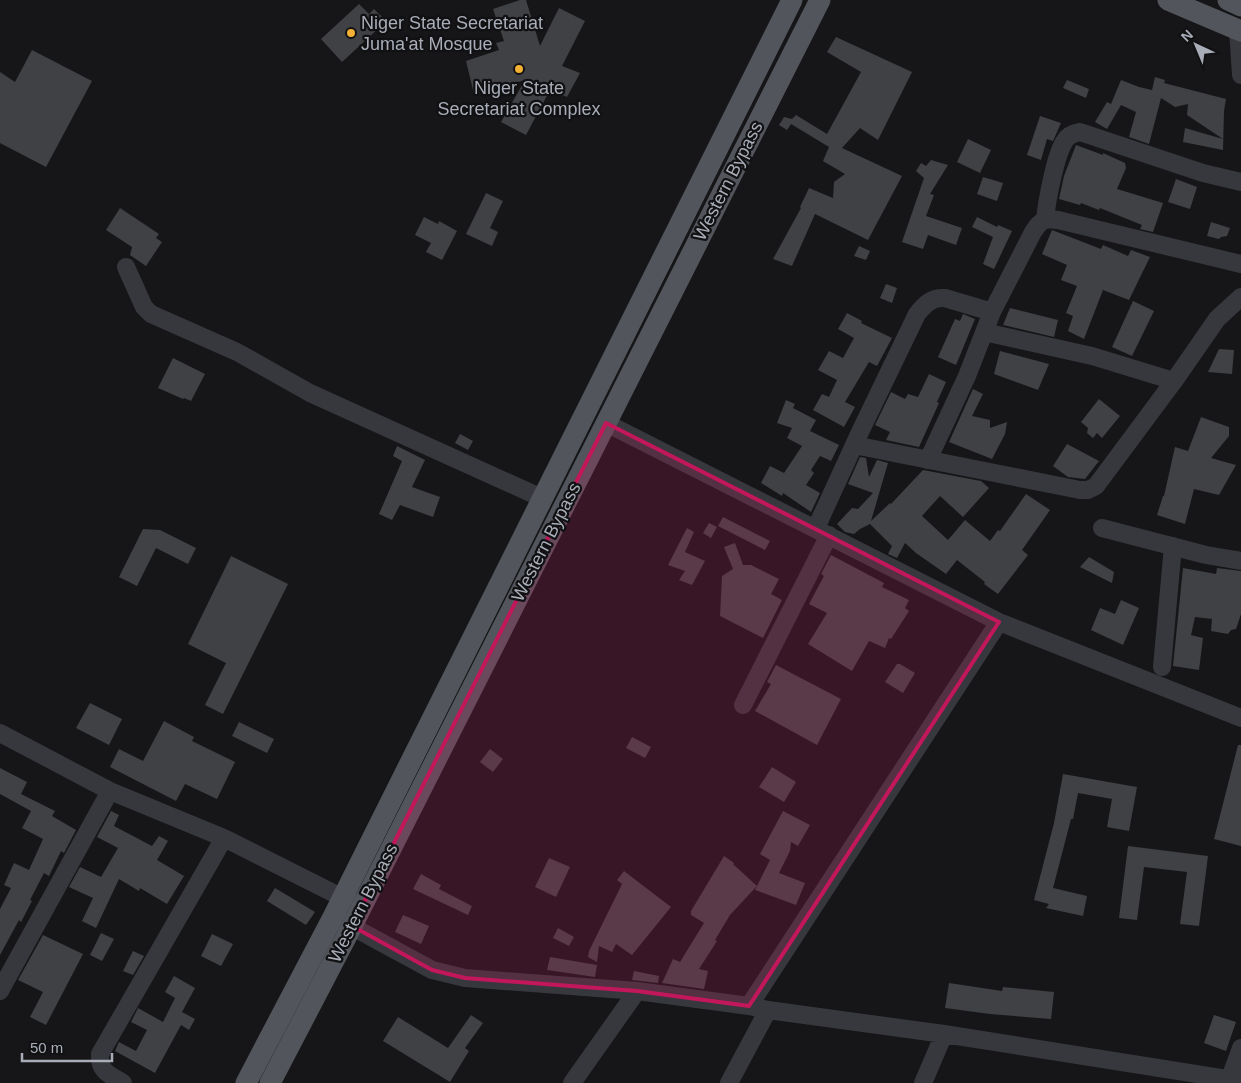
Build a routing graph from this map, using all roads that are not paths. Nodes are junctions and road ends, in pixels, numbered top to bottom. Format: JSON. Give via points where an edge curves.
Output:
{"nodes":[{"id":1,"x":792,"y":0,"type":"edge"},
{"id":2,"x":820,"y":0,"type":"edge"},
{"id":3,"x":1168,"y":0,"type":"edge"},
{"id":4,"x":1228,"y":0,"type":"edge"},
{"id":5,"x":1241,"y":6,"type":"edge"},
{"id":6,"x":1240,"y":31,"type":"edge"},
{"id":7,"x":1241,"y":75,"type":"edge"},
{"id":8,"x":1241,"y":182,"type":"edge"},
{"id":9,"x":1046,"y":219,"type":"junction"},
{"id":10,"x":1241,"y":264,"type":"edge"},
{"id":11,"x":126,"y":267,"type":"dead end"},
{"id":12,"x":1241,"y":298,"type":"edge"},
{"id":13,"x":992,"y":312,"type":"junction"},
{"id":14,"x":984,"y":332,"type":"junction"},
{"id":15,"x":1174,"y":381,"type":"junction"},
{"id":16,"x":606,"y":422,"type":"junction"},
{"id":17,"x":854,"y":445,"type":"junction"},
{"id":18,"x":928,"y":460,"type":"junction"},
{"id":19,"x":542,"y":498,"type":"junction"},
{"id":20,"x":1102,"y":528,"type":"dead end"},
{"id":21,"x":822,"y":531,"type":"junction"},
{"id":22,"x":1173,"y":546,"type":"junction"},
{"id":23,"x":1241,"y":561,"type":"edge"},
{"id":24,"x":999,"y":622,"type":"junction"},
{"id":25,"x":1162,"y":667,"type":"dead end"},
{"id":26,"x":743,"y":705,"type":"dead end"},
{"id":27,"x":1241,"y":718,"type":"edge"},
{"id":28,"x":0,"y":733,"type":"edge"},
{"id":29,"x":110,"y":791,"type":"junction"},
{"id":30,"x":224,"y":838,"type":"junction"},
{"id":31,"x":352,"y":902,"type":"junction"},
{"id":32,"x":333,"y":917,"type":"junction"},
{"id":33,"x":352,"y":926,"type":"junction"},
{"id":34,"x":0,"y":991,"type":"edge"},
{"id":35,"x":637,"y":992,"type":"junction"},
{"id":36,"x":749,"y":1006,"type":"junction"},
{"id":37,"x":768,"y":1010,"type":"junction"},
{"id":38,"x":944,"y":1034,"type":"junction"},
{"id":39,"x":1241,"y":1048,"type":"edge"},
{"id":40,"x":1235,"y":1080,"type":"edge"},
{"id":41,"x":123,"y":1083,"type":"edge"},
{"id":42,"x":246,"y":1083,"type":"edge"},
{"id":43,"x":270,"y":1083,"type":"edge"},
{"id":44,"x":572,"y":1083,"type":"edge"},
{"id":45,"x":729,"y":1083,"type":"edge"},
{"id":46,"x":923,"y":1083,"type":"edge"}],
"edges":[{"from":1,"to":19,"type":"main road","name":"Western Bypass"},
{"from":2,"to":16,"type":"main road","name":"Western Bypass"},
{"from":3,"to":6,"type":"main road"},
{"from":4,"to":5,"type":"main road"},
{"from":6,"to":7,"type":"street"},
{"from":8,"to":9,"type":"street","via":[[1202,173],[1080,132],[1074,133],[1063,143],[1051,185]]},
{"from":9,"to":10,"type":"street"},
{"from":9,"to":13,"type":"street","via":[[1033,232]]},
{"from":11,"to":19,"type":"street","via":[[144,307],[151,314],[237,352],[310,394]]},
{"from":12,"to":15,"type":"street","via":[[1217,319]]},
{"from":13,"to":14,"type":"street"},
{"from":13,"to":17,"type":"street","via":[[938,297],[924,305]]},
{"from":14,"to":15,"type":"street","via":[[1092,356]]},
{"from":14,"to":18,"type":"street"},
{"from":15,"to":18,"type":"street","via":[[1096,486],[1088,490]]},
{"from":16,"to":21,"type":"street"},
{"from":16,"to":31,"type":"main road","name":"Western Bypass"},
{"from":17,"to":18,"type":"street"},
{"from":17,"to":21,"type":"street"},
{"from":19,"to":31,"type":"main road","name":"Western Bypass"},
{"from":20,"to":22,"type":"street"},
{"from":21,"to":24,"type":"street"},
{"from":21,"to":26,"type":"street"},
{"from":22,"to":23,"type":"street"},
{"from":22,"to":25,"type":"street"},
{"from":24,"to":27,"type":"street"},
{"from":24,"to":36,"type":"street"},
{"from":28,"to":29,"type":"street"},
{"from":29,"to":30,"type":"street"},
{"from":29,"to":34,"type":"street"},
{"from":30,"to":31,"type":"street"},
{"from":30,"to":41,"type":"street","via":[[100,1054],[104,1071]]},
{"from":31,"to":32,"type":"main road","name":"Western Bypass"},
{"from":31,"to":33,"type":"main road","name":"Western Bypass"},
{"from":32,"to":33,"type":"street"},
{"from":32,"to":42,"type":"main road","name":"Western Bypass"},
{"from":33,"to":35,"type":"street","via":[[432,970],[465,978]]},
{"from":33,"to":43,"type":"main road","name":"Western Bypass"},
{"from":35,"to":36,"type":"street"},
{"from":35,"to":44,"type":"street"},
{"from":36,"to":37,"type":"street"},
{"from":37,"to":38,"type":"street"},
{"from":37,"to":45,"type":"street"},
{"from":38,"to":40,"type":"street"},
{"from":38,"to":46,"type":"street"},
{"from":39,"to":40,"type":"street"}]}
